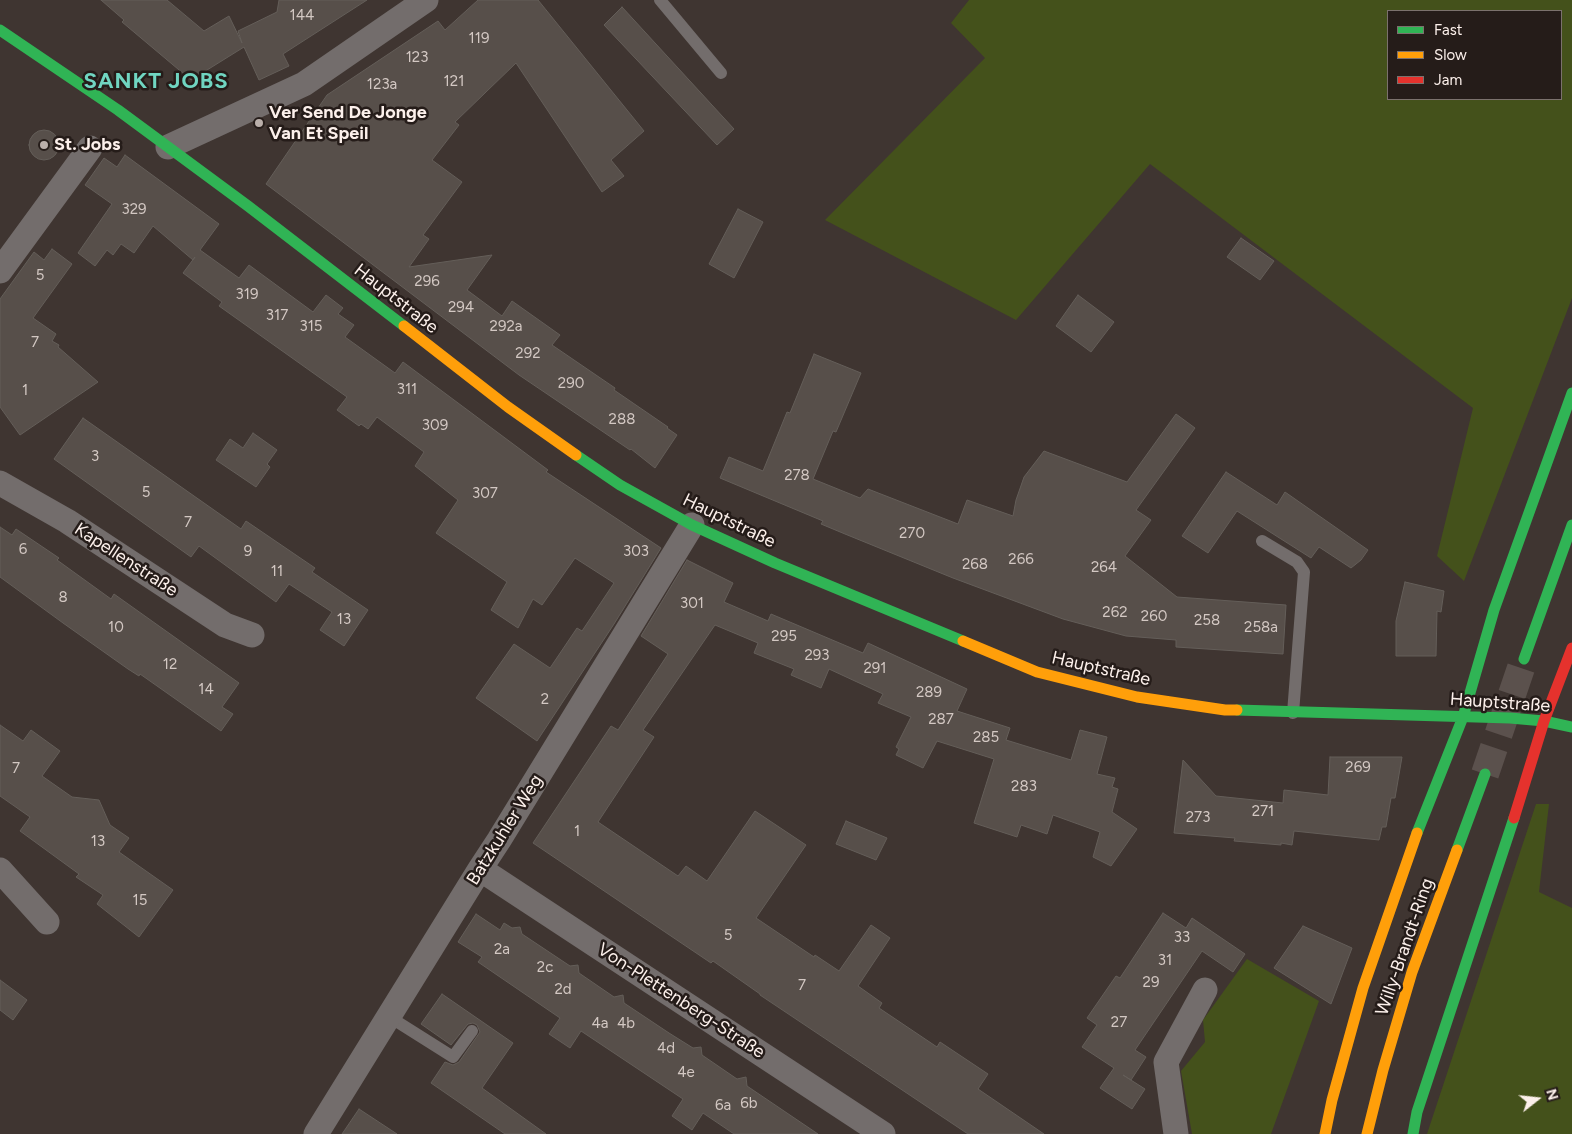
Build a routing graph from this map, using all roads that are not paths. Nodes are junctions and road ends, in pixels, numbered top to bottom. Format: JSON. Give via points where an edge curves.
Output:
{"nodes":[{"id":1,"x":426,"y":0,"type":"edge"},
{"id":2,"x":660,"y":0,"type":"edge"},
{"id":3,"x":0,"y":30,"type":"edge"},
{"id":4,"x":721,"y":73,"type":"dead end"},
{"id":5,"x":168,"y":147,"type":"junction"},
{"id":6,"x":90,"y":148,"type":"dead end"},
{"id":7,"x":0,"y":272,"type":"edge"},
{"id":8,"x":1572,"y":393,"type":"edge"},
{"id":9,"x":0,"y":483,"type":"edge"},
{"id":10,"x":692,"y":524,"type":"junction"},
{"id":11,"x":1572,"y":525,"type":"edge"},
{"id":12,"x":1262,"y":541,"type":"dead end"},
{"id":13,"x":252,"y":635,"type":"dead end"},
{"id":14,"x":1572,"y":648,"type":"edge"},
{"id":15,"x":1524,"y":659,"type":"tunnel mouth"},
{"id":16,"x":1293,"y":713,"type":"junction"},
{"id":17,"x":1464,"y":717,"type":"junction"},
{"id":18,"x":1544,"y":721,"type":"junction"},
{"id":19,"x":1572,"y":727,"type":"edge"},
{"id":20,"x":1485,"y":774,"type":"tunnel mouth"},
{"id":21,"x":480,"y":869,"type":"junction"},
{"id":22,"x":0,"y":870,"type":"edge"},
{"id":23,"x":47,"y":922,"type":"dead end"},
{"id":24,"x":1205,"y":990,"type":"dead end"},
{"id":25,"x":388,"y":1016,"type":"junction"},
{"id":26,"x":472,"y":1031,"type":"dead end"},
{"id":27,"x":316,"y":1134,"type":"edge"},
{"id":28,"x":883,"y":1134,"type":"edge"},
{"id":29,"x":1176,"y":1134,"type":"edge"},
{"id":30,"x":1325,"y":1134,"type":"edge"},
{"id":31,"x":1367,"y":1134,"type":"edge"},
{"id":32,"x":1413,"y":1134,"type":"edge"}],
"edges":[{"from":1,"to":5,"type":"street","via":[[304,84]]},
{"from":2,"to":4,"type":"lane"},
{"from":3,"to":5,"type":"main road","name":"Hauptstraße"},
{"from":5,"to":10,"type":"main road","name":"Hauptstraße","via":[[508,407],[620,485]]},
{"from":6,"to":7,"type":"street"},
{"from":8,"to":17,"type":"main road","via":[[1494,610]]},
{"from":9,"to":13,"type":"street","name":"Kapellenstraße","via":[[67,521],[225,625]]},
{"from":10,"to":16,"type":"main road","name":"Hauptstraße","via":[[775,563],[1037,672],[1136,697],[1225,710]]},
{"from":10,"to":21,"type":"street","name":"Batzkuhler Weg"},
{"from":11,"to":15,"type":"main road"},
{"from":12,"to":16,"type":"lane","via":[[1297,562],[1304,572]]},
{"from":14,"to":18,"type":"main road"},
{"from":16,"to":17,"type":"main road","name":"Hauptstraße"},
{"from":17,"to":18,"type":"main road","name":"Hauptstraße"},
{"from":17,"to":30,"type":"main road","via":[[1422,820],[1362,988]]},
{"from":18,"to":19,"type":"main road","name":"Hauptstraße"},
{"from":18,"to":32,"type":"main road","via":[[1417,1112]]},
{"from":20,"to":31,"type":"main road","name":"Willy-Brandt-Ring","via":[[1412,972]]},
{"from":21,"to":25,"type":"street","name":"Batzkuhler Weg"},
{"from":21,"to":28,"type":"street","name":"Von-Plettenberg-Straße"},
{"from":22,"to":23,"type":"street"},
{"from":24,"to":29,"type":"street","via":[[1166,1062]]},
{"from":25,"to":26,"type":"lane","via":[[453,1057]]},
{"from":25,"to":27,"type":"street","name":"Batzkuhler Weg"}]}
